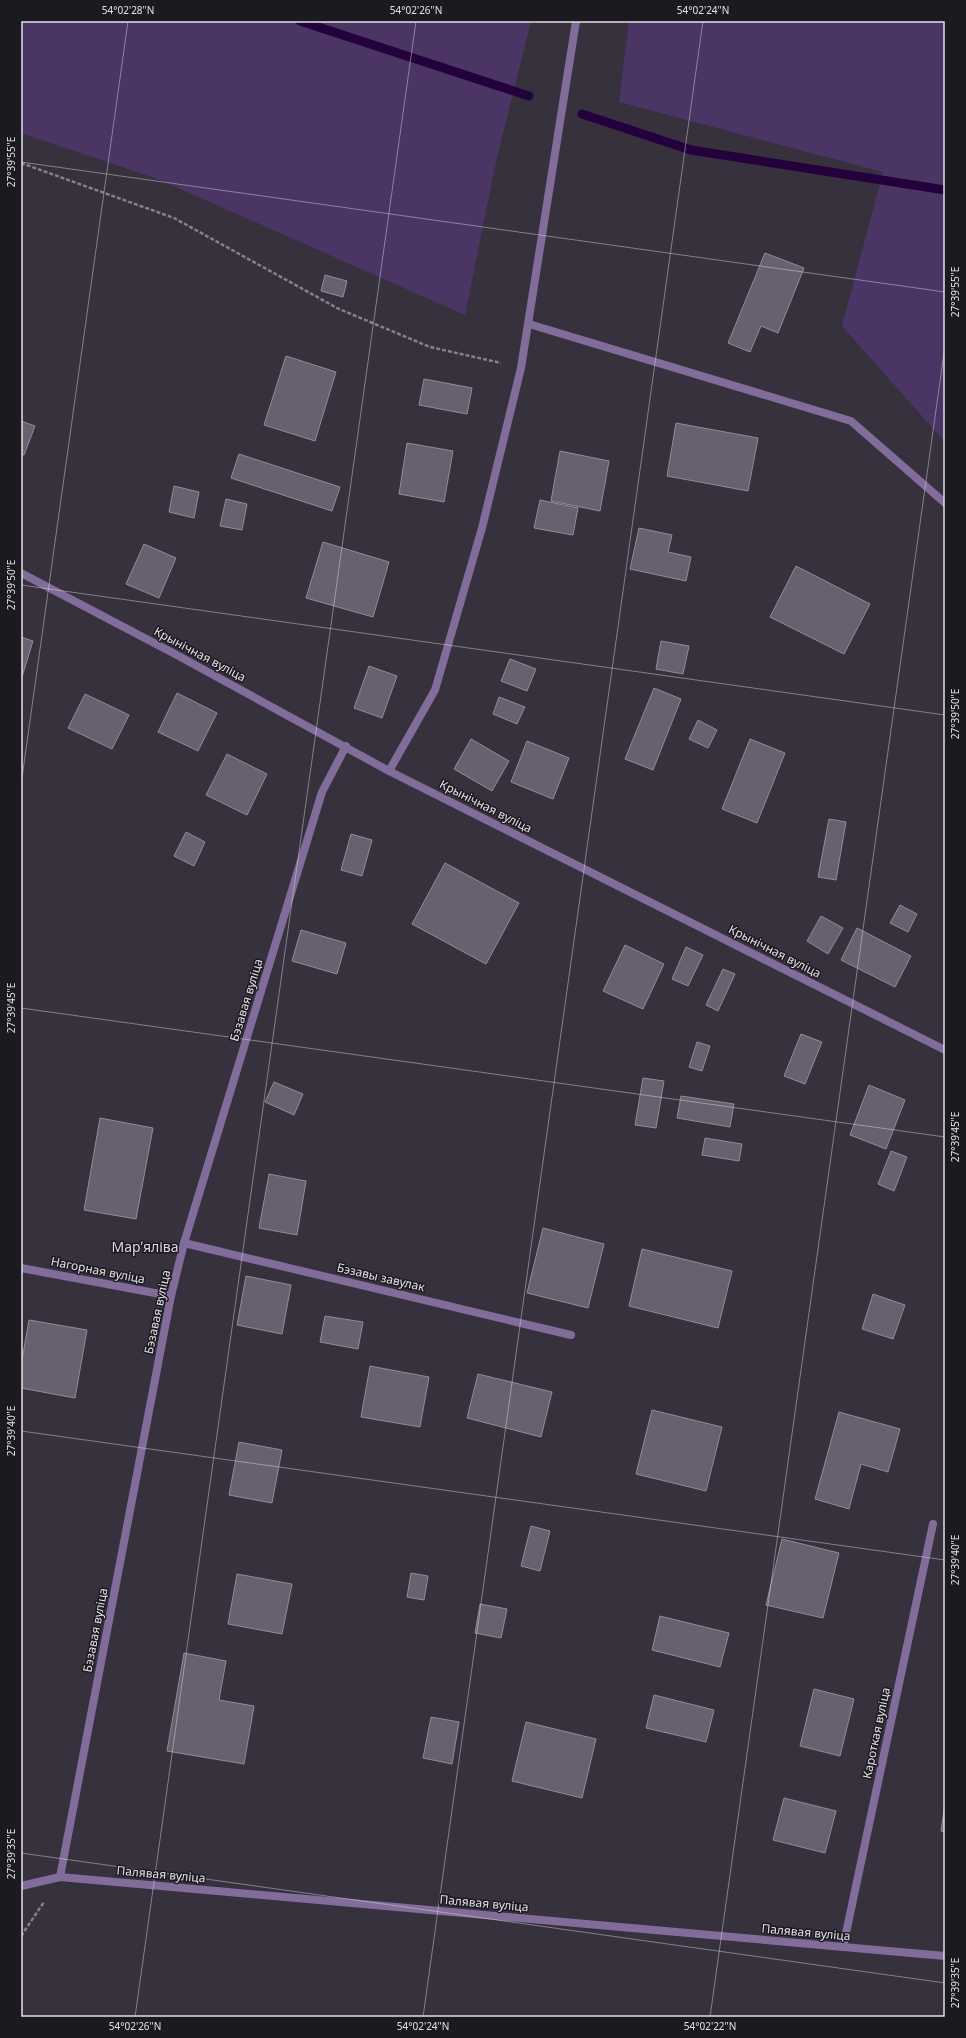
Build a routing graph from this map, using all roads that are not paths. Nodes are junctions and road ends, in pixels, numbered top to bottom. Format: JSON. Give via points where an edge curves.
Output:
{"nodes":[{"id":1,"x":576,"y":21,"type":"edge"},
{"id":2,"x":529,"y":324,"type":"junction"},
{"id":3,"x":945,"y":502,"type":"edge"},
{"id":4,"x":21,"y":573,"type":"edge"},
{"id":5,"x":346,"y":746,"type":"junction"},
{"id":6,"x":389,"y":771,"type":"junction"},
{"id":7,"x":945,"y":1050,"type":"edge"},
{"id":8,"x":184,"y":1243,"type":"junction"},
{"id":9,"x":21,"y":1268,"type":"edge"},
{"id":10,"x":171,"y":1296,"type":"junction"},
{"id":11,"x":571,"y":1335,"type":"dead end"},
{"id":12,"x":933,"y":1524,"type":"dead end"},
{"id":13,"x":60,"y":1877,"type":"junction"},
{"id":14,"x":21,"y":1886,"type":"edge"},
{"id":15,"x":843,"y":1947,"type":"junction"},
{"id":16,"x":945,"y":1956,"type":"edge"}],
"edges":[{"from":1,"to":2,"type":"street"},
{"from":2,"to":3,"type":"street","via":[[851,421]]},
{"from":2,"to":6,"type":"street","via":[[522,368],[482,528],[435,690]]},
{"from":4,"to":5,"type":"street","name":"Крынічная вуліца"},
{"from":5,"to":6,"type":"street","name":"Крынічная вуліца"},
{"from":5,"to":8,"type":"street","name":"Бэзавая вуліца","via":[[322,792]]},
{"from":6,"to":7,"type":"street","name":"Крынічная вуліца"},
{"from":8,"to":10,"type":"street","name":"Бэзавая вуліца"},
{"from":8,"to":11,"type":"street","name":"Бэзавы завулак"},
{"from":9,"to":10,"type":"street","name":"Нагорная вуліца"},
{"from":10,"to":13,"type":"street","name":"Бэзавая вуліца"},
{"from":12,"to":15,"type":"street","name":"Кароткая вуліца"},
{"from":13,"to":14,"type":"street","name":"Палявая вуліца"},
{"from":13,"to":15,"type":"street","name":"Палявая вуліца"},
{"from":15,"to":16,"type":"street","name":"Палявая вуліца"}]}
